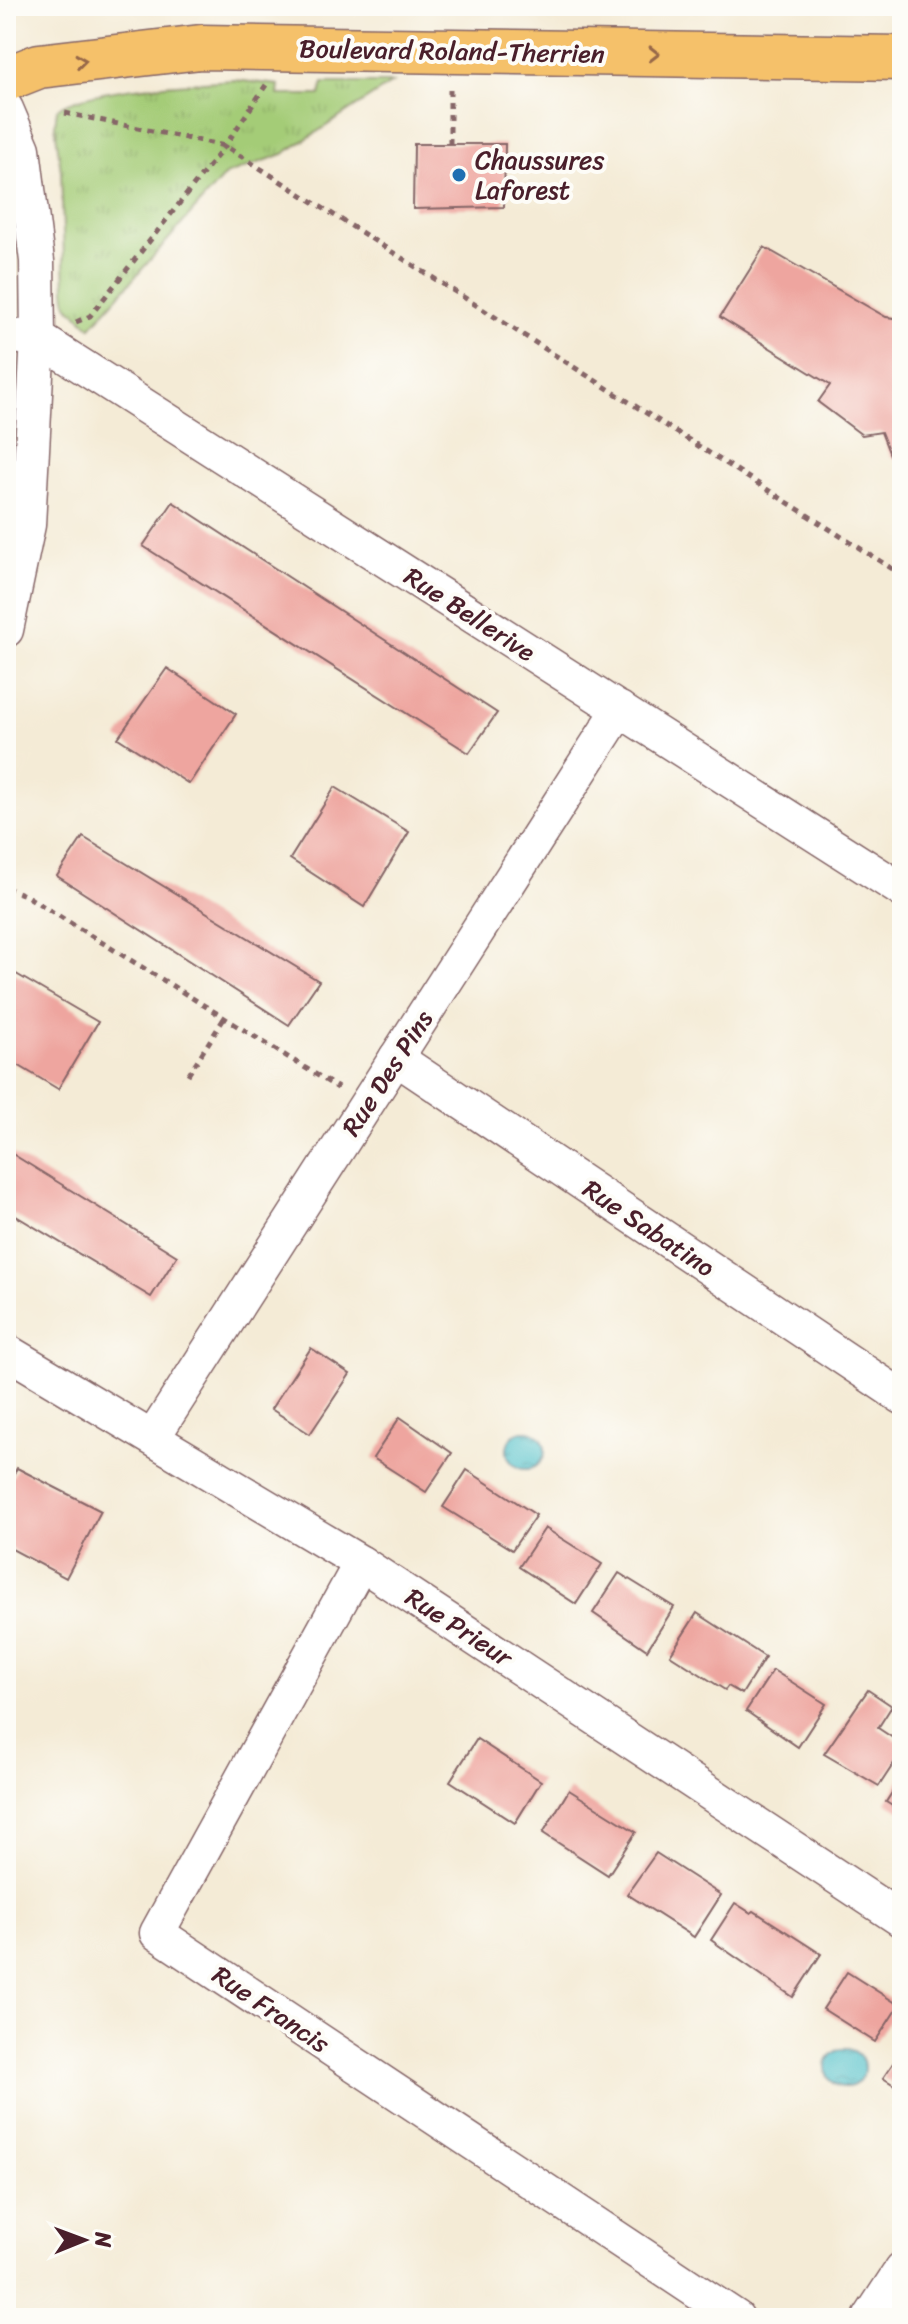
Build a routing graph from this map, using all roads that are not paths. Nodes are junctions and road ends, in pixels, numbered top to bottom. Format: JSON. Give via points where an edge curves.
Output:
{"nodes":[{"id":1,"x":902,"y":58,"type":"edge"},
{"id":2,"x":6,"y":79,"type":"edge"},
{"id":3,"x":6,"y":109,"type":"edge"},
{"id":4,"x":22,"y":337,"type":"edge"},
{"id":5,"x":6,"y":630,"type":"edge"},
{"id":6,"x":620,"y":709,"type":"junction"},
{"id":7,"x":902,"y":890,"type":"edge"},
{"id":8,"x":396,"y":1058,"type":"junction"},
{"id":9,"x":6,"y":1351,"type":"edge"},
{"id":10,"x":902,"y":1397,"type":"edge"},
{"id":11,"x":153,"y":1437,"type":"junction"},
{"id":12,"x":361,"y":1563,"type":"junction"},
{"id":13,"x":902,"y":1920,"type":"edge"},
{"id":14,"x":902,"y":2269,"type":"edge"},
{"id":15,"x":737,"y":2318,"type":"edge"},
{"id":16,"x":870,"y":2318,"type":"edge"}],
"edges":[{"from":2,"to":1,"type":"main road","name":"Boulevard Roland-Therrien","one_way":true,"via":[[39,66],[201,47]]},
{"from":3,"to":4,"type":"street","via":[[23,149],[37,261]]},
{"from":4,"to":5,"type":"street","via":[[28,525]]},
{"from":4,"to":6,"type":"street","name":"Rue Bellerive"},
{"from":6,"to":7,"type":"street","name":"Rue Bellerive"},
{"from":6,"to":8,"type":"street","name":"Rue Des Pins"},
{"from":8,"to":10,"type":"street","name":"Rue Sabatino"},
{"from":8,"to":11,"type":"street","name":"Rue Des Pins"},
{"from":9,"to":11,"type":"street","name":"Rue Prieur"},
{"from":11,"to":12,"type":"street","name":"Rue Prieur"},
{"from":12,"to":13,"type":"street","name":"Rue Prieur"},
{"from":12,"to":15,"type":"street","name":"Rue Francis","via":[[157,1933]]},
{"from":14,"to":16,"type":"street"}]}
